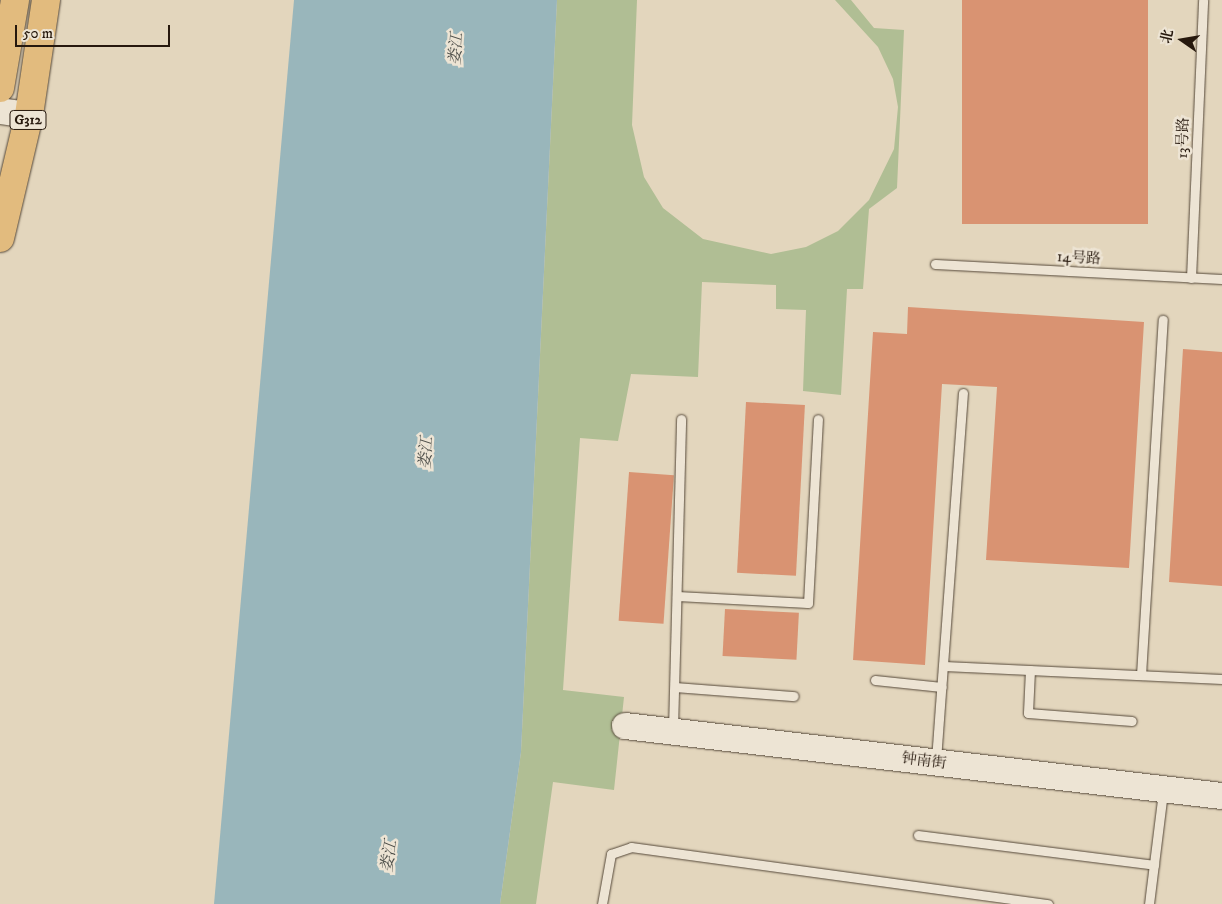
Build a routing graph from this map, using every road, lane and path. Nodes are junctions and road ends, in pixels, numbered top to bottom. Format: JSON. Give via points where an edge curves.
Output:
{"nodes":[{"id":1,"x":15,"y":0,"type":"edge"},
{"id":2,"x":46,"y":0,"type":"edge"},
{"id":3,"x":1202,"y":0,"type":"edge"},
{"id":4,"x":0,"y":88,"type":"edge"},
{"id":5,"x":0,"y":111,"type":"edge"},
{"id":6,"x":30,"y":115,"type":"junction"},
{"id":7,"x":0,"y":238,"type":"edge"},
{"id":8,"x":935,"y":264,"type":"dead end"},
{"id":9,"x":1191,"y":278,"type":"junction"},
{"id":10,"x":1222,"y":279,"type":"edge"},
{"id":11,"x":1163,"y":320,"type":"dead end"},
{"id":12,"x":963,"y":393,"type":"dead end"},
{"id":13,"x":681,"y":419,"type":"dead end"},
{"id":14,"x":818,"y":419,"type":"dead end"},
{"id":15,"x":678,"y":596,"type":"junction"},
{"id":16,"x":944,"y":666,"type":"junction"},
{"id":17,"x":1030,"y":670,"type":"junction"},
{"id":18,"x":1141,"y":674,"type":"junction"},
{"id":19,"x":1222,"y":678,"type":"edge"},
{"id":20,"x":875,"y":680,"type":"dead end"},
{"id":21,"x":676,"y":687,"type":"junction"},
{"id":22,"x":942,"y":687,"type":"junction"},
{"id":23,"x":794,"y":696,"type":"dead end"},
{"id":24,"x":1132,"y":721,"type":"dead end"},
{"id":25,"x":625,"y":726,"type":"dead end"},
{"id":26,"x":673,"y":732,"type":"junction"},
{"id":27,"x":936,"y":762,"type":"junction"},
{"id":28,"x":1163,"y":789,"type":"junction"},
{"id":29,"x":1222,"y":796,"type":"edge"},
{"id":30,"x":918,"y":835,"type":"dead end"},
{"id":31,"x":1154,"y":865,"type":"junction"},
{"id":32,"x":602,"y":904,"type":"edge"},
{"id":33,"x":1048,"y":904,"type":"edge"},
{"id":34,"x":1149,"y":904,"type":"edge"}],
"edges":[{"from":1,"to":4,"type":"main road"},
{"from":2,"to":6,"type":"main road","number":"G312"},
{"from":3,"to":9,"type":"lane","name":"13号路"},
{"from":5,"to":6,"type":"street"},
{"from":6,"to":7,"type":"main road","number":"G312"},
{"from":8,"to":9,"type":"lane","name":"14号路"},
{"from":9,"to":10,"type":"lane","name":"14号路"},
{"from":11,"to":18,"type":"lane"},
{"from":12,"to":16,"type":"lane"},
{"from":13,"to":15,"type":"lane"},
{"from":14,"to":15,"type":"lane","via":[[808,603]]},
{"from":15,"to":21,"type":"lane"},
{"from":16,"to":17,"type":"lane"},
{"from":16,"to":22,"type":"lane"},
{"from":17,"to":18,"type":"lane"},
{"from":17,"to":24,"type":"lane","via":[[1028,713]]},
{"from":18,"to":19,"type":"lane"},
{"from":20,"to":22,"type":"lane"},
{"from":21,"to":23,"type":"lane"},
{"from":21,"to":26,"type":"lane"},
{"from":22,"to":27,"type":"lane"},
{"from":25,"to":26,"type":"street","name":"钟南街"},
{"from":26,"to":27,"type":"street","name":"钟南街"},
{"from":27,"to":28,"type":"street","name":"钟南街"},
{"from":28,"to":29,"type":"street","name":"钟南街"},
{"from":28,"to":31,"type":"lane"},
{"from":30,"to":31,"type":"lane"},
{"from":31,"to":34,"type":"lane"},
{"from":32,"to":33,"type":"lane","via":[[612,854],[631,847]]}]}
